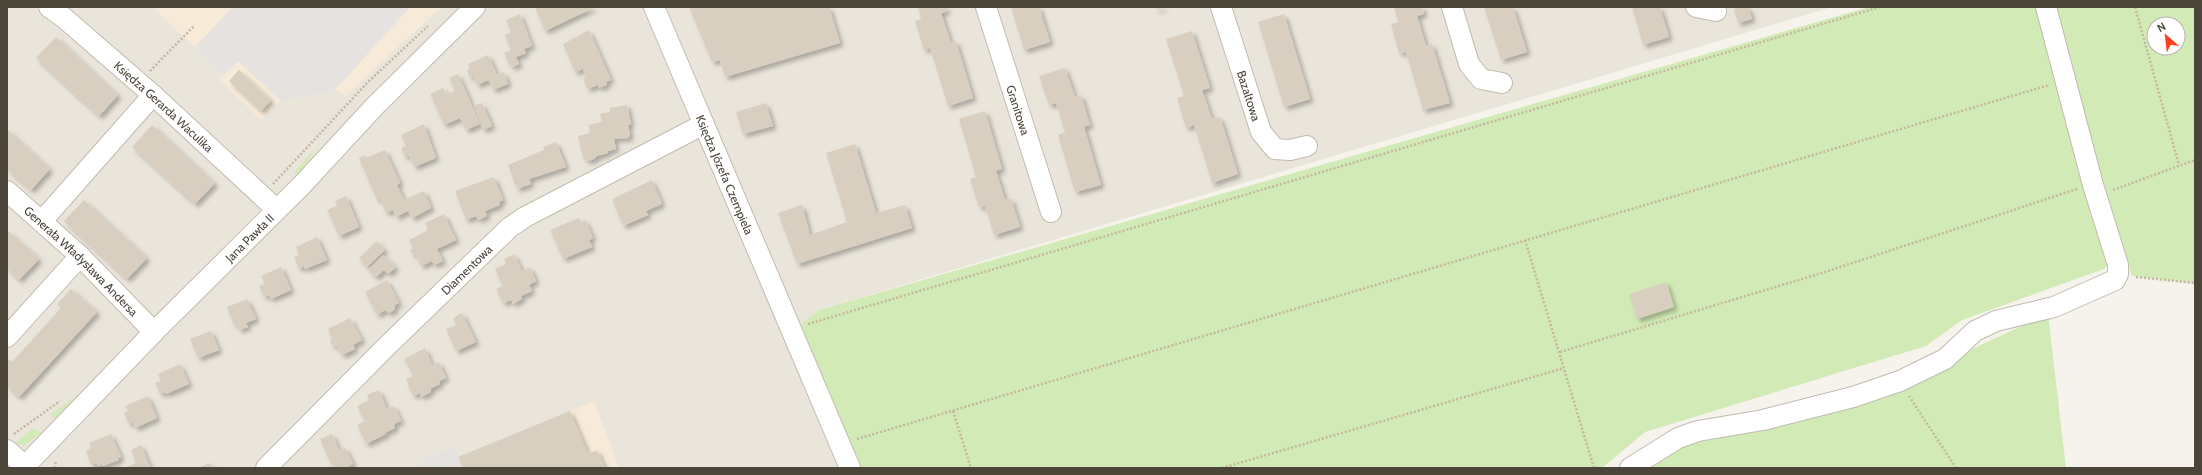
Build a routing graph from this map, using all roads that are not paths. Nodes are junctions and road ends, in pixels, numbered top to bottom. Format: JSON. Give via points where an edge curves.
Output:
{"nodes":[{"id":1,"x":49,"y":7,"type":"edge"},
{"id":2,"x":475,"y":7,"type":"edge"},
{"id":3,"x":654,"y":7,"type":"edge"},
{"id":4,"x":986,"y":7,"type":"edge"},
{"id":5,"x":1221,"y":7,"type":"edge"},
{"id":6,"x":1452,"y":7,"type":"edge"},
{"id":7,"x":1696,"y":7,"type":"edge"},
{"id":8,"x":2046,"y":7,"type":"edge"},
{"id":9,"x":1716,"y":11,"type":"dead end"},
{"id":10,"x":1502,"y":83,"type":"dead end"},
{"id":11,"x":146,"y":89,"type":"junction"},
{"id":12,"x":704,"y":124,"type":"junction"},
{"id":13,"x":1307,"y":146,"type":"dead end"},
{"id":14,"x":7,"y":191,"type":"edge"},
{"id":15,"x":276,"y":209,"type":"junction"},
{"id":16,"x":1051,"y":212,"type":"dead end"},
{"id":17,"x":42,"y":221,"type":"junction"},
{"id":18,"x":80,"y":256,"type":"junction"},
{"id":19,"x":154,"y":332,"type":"junction"},
{"id":20,"x":7,"y":337,"type":"edge"},
{"id":21,"x":9,"y":443,"type":"edge"},
{"id":22,"x":25,"y":467,"type":"edge"},
{"id":23,"x":266,"y":468,"type":"edge"},
{"id":24,"x":850,"y":468,"type":"edge"},
{"id":25,"x":1630,"y":468,"type":"edge"}],
"edges":[{"from":1,"to":11,"type":"street","name":"Księdza Gerarda Waculika","via":[[64,17]]},
{"from":2,"to":15,"type":"street","name":"Jana Pawła II"},
{"from":3,"to":12,"type":"street","name":"Księdza Józefa Czempiela"},
{"from":4,"to":16,"type":"street","name":"Granitowa"},
{"from":5,"to":13,"type":"street","name":"Bazaltowa","via":[[1261,132],[1275,149],[1290,150]]},
{"from":6,"to":10,"type":"street","via":[[1469,64],[1481,79]]},
{"from":7,"to":9,"type":"street"},
{"from":8,"to":25,"type":"street","via":[[2094,190],[2118,265],[2118,274],[2110,283],[2054,307],[1996,321],[1975,331],[1945,359],[1900,381],[1853,397],[1763,420],[1692,433],[1678,438]]},
{"from":11,"to":15,"type":"street","name":"Księdza Gerarda Waculika"},
{"from":11,"to":17,"type":"street"},
{"from":12,"to":23,"type":"street","name":"Diamentowa","via":[[509,228],[392,340]]},
{"from":12,"to":24,"type":"street","name":"Księdza Józefa Czempiela"},
{"from":14,"to":17,"type":"street","name":"Generała Władysława Andersa"},
{"from":15,"to":19,"type":"street","name":"Jana Pawła II"},
{"from":17,"to":18,"type":"street","name":"Generała Władysława Andersa"},
{"from":18,"to":19,"type":"street","name":"Generała Władysława Andersa"},
{"from":18,"to":20,"type":"street"},
{"from":19,"to":22,"type":"street","name":"Jana Pawła II"},
{"from":21,"to":22,"type":"street"}]}
